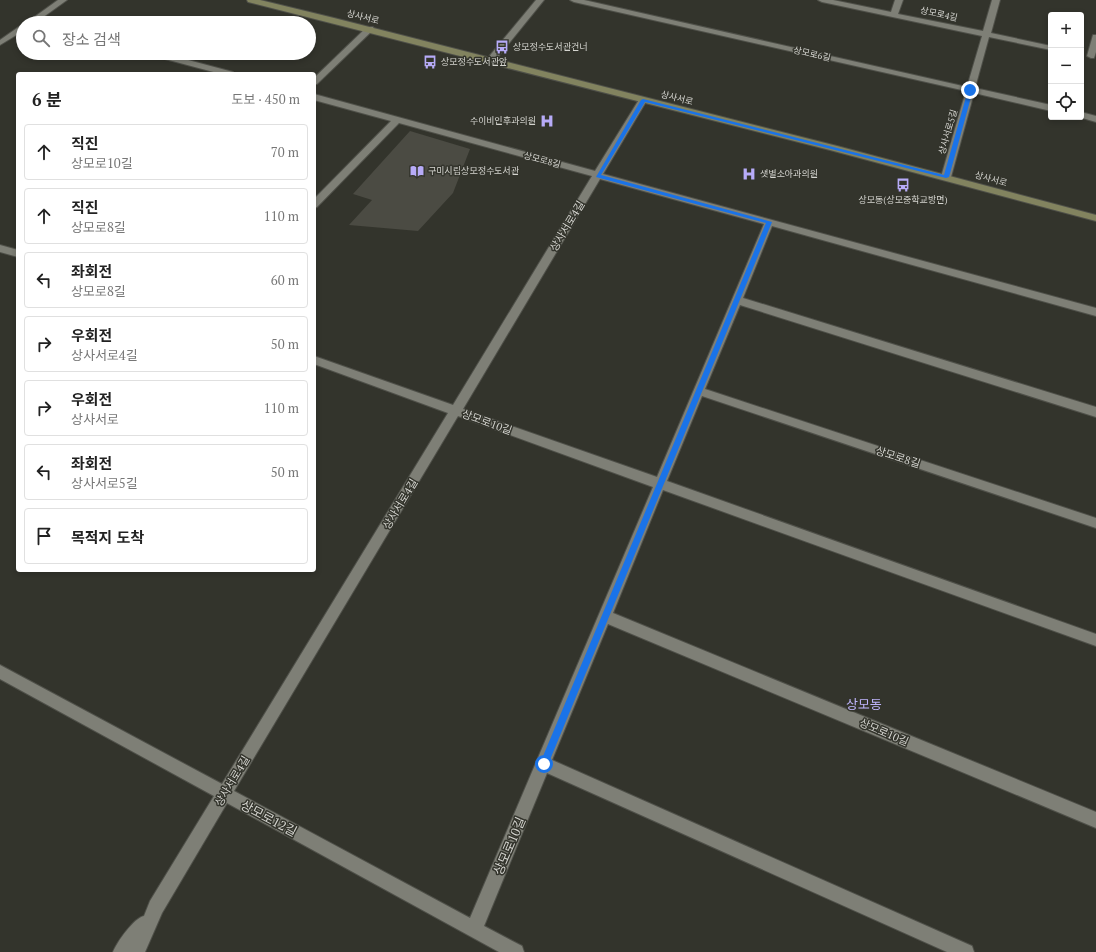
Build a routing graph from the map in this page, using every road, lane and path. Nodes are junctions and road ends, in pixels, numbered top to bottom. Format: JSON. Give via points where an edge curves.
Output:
{"nodes":[{"id":1,"x":63,"y":0,"type":"edge"},
{"id":2,"x":251,"y":0,"type":"edge"},
{"id":3,"x":540,"y":0,"type":"edge"},
{"id":4,"x":574,"y":0,"type":"edge"},
{"id":5,"x":822,"y":0,"type":"edge"},
{"id":6,"x":899,"y":0,"type":"edge"},
{"id":7,"x":996,"y":0,"type":"edge"},
{"id":8,"x":894,"y":15,"type":"junction"},
{"id":9,"x":40,"y":16,"type":"edge"},
{"id":10,"x":370,"y":29,"type":"junction"},
{"id":11,"x":16,"y":33,"type":"edge"},
{"id":12,"x":986,"y":34,"type":"junction"},
{"id":13,"x":1096,"y":37,"type":"edge"},
{"id":14,"x":0,"y":43,"type":"edge"},
{"id":15,"x":1048,"y":47,"type":"edge"},
{"id":16,"x":1084,"y":55,"type":"edge"},
{"id":17,"x":1094,"y":57,"type":"edge"},
{"id":18,"x":179,"y":60,"type":"edge"},
{"id":19,"x":490,"y":61,"type":"junction"},
{"id":20,"x":223,"y":72,"type":"edge"},
{"id":21,"x":316,"y":80,"type":"edge"},
{"id":22,"x":970,"y":90,"type":"junction"},
{"id":23,"x":316,"y":98,"type":"edge"},
{"id":24,"x":643,"y":100,"type":"junction"},
{"id":25,"x":1048,"y":107,"type":"edge"},
{"id":26,"x":1084,"y":116,"type":"edge"},
{"id":27,"x":1096,"y":119,"type":"edge"},
{"id":28,"x":397,"y":120,"type":"junction"},
{"id":29,"x":598,"y":176,"type":"junction"},
{"id":30,"x":946,"y":177,"type":"junction"},
{"id":31,"x":316,"y":204,"type":"edge"},
{"id":32,"x":1096,"y":218,"type":"edge"},
{"id":33,"x":769,"y":222,"type":"junction"},
{"id":34,"x":0,"y":248,"type":"edge"},
{"id":35,"x":16,"y":253,"type":"edge"},
{"id":36,"x":737,"y":300,"type":"junction"},
{"id":37,"x":1096,"y":312,"type":"edge"},
{"id":38,"x":316,"y":361,"type":"edge"},
{"id":39,"x":699,"y":391,"type":"junction"},
{"id":40,"x":456,"y":411,"type":"junction"},
{"id":41,"x":1096,"y":412,"type":"edge"},
{"id":42,"x":660,"y":484,"type":"junction"},
{"id":43,"x":1096,"y":522,"type":"edge"},
{"id":44,"x":605,"y":616,"type":"junction"},
{"id":45,"x":1096,"y":640,"type":"edge"},
{"id":46,"x":0,"y":672,"type":"edge"},
{"id":47,"x":544,"y":764,"type":"junction"},
{"id":48,"x":225,"y":794,"type":"junction"},
{"id":49,"x":1096,"y":820,"type":"edge"},
{"id":50,"x":156,"y":907,"type":"junction"},
{"id":51,"x":474,"y":929,"type":"junction"},
{"id":52,"x":121,"y":952,"type":"edge"},
{"id":53,"x":137,"y":952,"type":"edge"},
{"id":54,"x":516,"y":952,"type":"edge"},
{"id":55,"x":966,"y":952,"type":"edge"}],
"edges":[{"from":1,"to":9,"type":"street"},
{"from":2,"to":10,"type":"street","name":"상사서로"},
{"from":3,"to":19,"type":"street"},
{"from":4,"to":22,"type":"street","name":"상모로6길"},
{"from":5,"to":8,"type":"street","name":"상모로4길"},
{"from":6,"to":8,"type":"street"},
{"from":7,"to":12,"type":"street","name":"상사서로5길"},
{"from":8,"to":12,"type":"street","name":"상모로4길"},
{"from":10,"to":19,"type":"street","name":"상사서로"},
{"from":10,"to":21,"type":"street"},
{"from":11,"to":14,"type":"street"},
{"from":12,"to":15,"type":"street","name":"상모로4길"},
{"from":12,"to":22,"type":"street","name":"상사서로5길"},
{"from":13,"to":17,"type":"street"},
{"from":16,"to":17,"type":"street"},
{"from":18,"to":20,"type":"street"},
{"from":19,"to":24,"type":"street","name":"상사서로"},
{"from":22,"to":25,"type":"street","name":"상모로6길"},
{"from":22,"to":30,"type":"street","name":"상사서로5길"},
{"from":23,"to":28,"type":"street","name":"상모로8길"},
{"from":24,"to":29,"type":"street","name":"상사서로4길"},
{"from":24,"to":30,"type":"street","name":"상사서로"},
{"from":26,"to":27,"type":"street"},
{"from":28,"to":29,"type":"street","name":"상모로8길"},
{"from":28,"to":31,"type":"street"},
{"from":29,"to":33,"type":"street","name":"상모로8길"},
{"from":29,"to":40,"type":"street","name":"상사서로4길"},
{"from":30,"to":32,"type":"street","name":"상사서로"},
{"from":33,"to":36,"type":"street"},
{"from":33,"to":37,"type":"street","name":"상모로8길"},
{"from":34,"to":35,"type":"street"},
{"from":36,"to":39,"type":"street"},
{"from":36,"to":41,"type":"street"},
{"from":38,"to":40,"type":"street","name":"상모로10길"},
{"from":39,"to":42,"type":"street"},
{"from":39,"to":43,"type":"street","name":"상모로8길"},
{"from":40,"to":42,"type":"street","name":"상모로10길"},
{"from":40,"to":48,"type":"street","name":"상사서로4길"},
{"from":42,"to":44,"type":"street","name":"상모로10길"},
{"from":42,"to":45,"type":"street","name":"상모로10길"},
{"from":44,"to":47,"type":"street","name":"상모로10길"},
{"from":44,"to":49,"type":"street","name":"상모로10길"},
{"from":46,"to":48,"type":"street","name":"상모로12길"},
{"from":47,"to":51,"type":"street","name":"상모로10길"},
{"from":47,"to":55,"type":"street"},
{"from":48,"to":50,"type":"street","name":"상사서로4길"},
{"from":48,"to":51,"type":"street","name":"상모로12길"},
{"from":50,"to":52,"type":"street","name":"상사서로4길"},
{"from":50,"to":53,"type":"street","name":"상사서로4길"},
{"from":51,"to":54,"type":"street","name":"상모로12길"}]}
